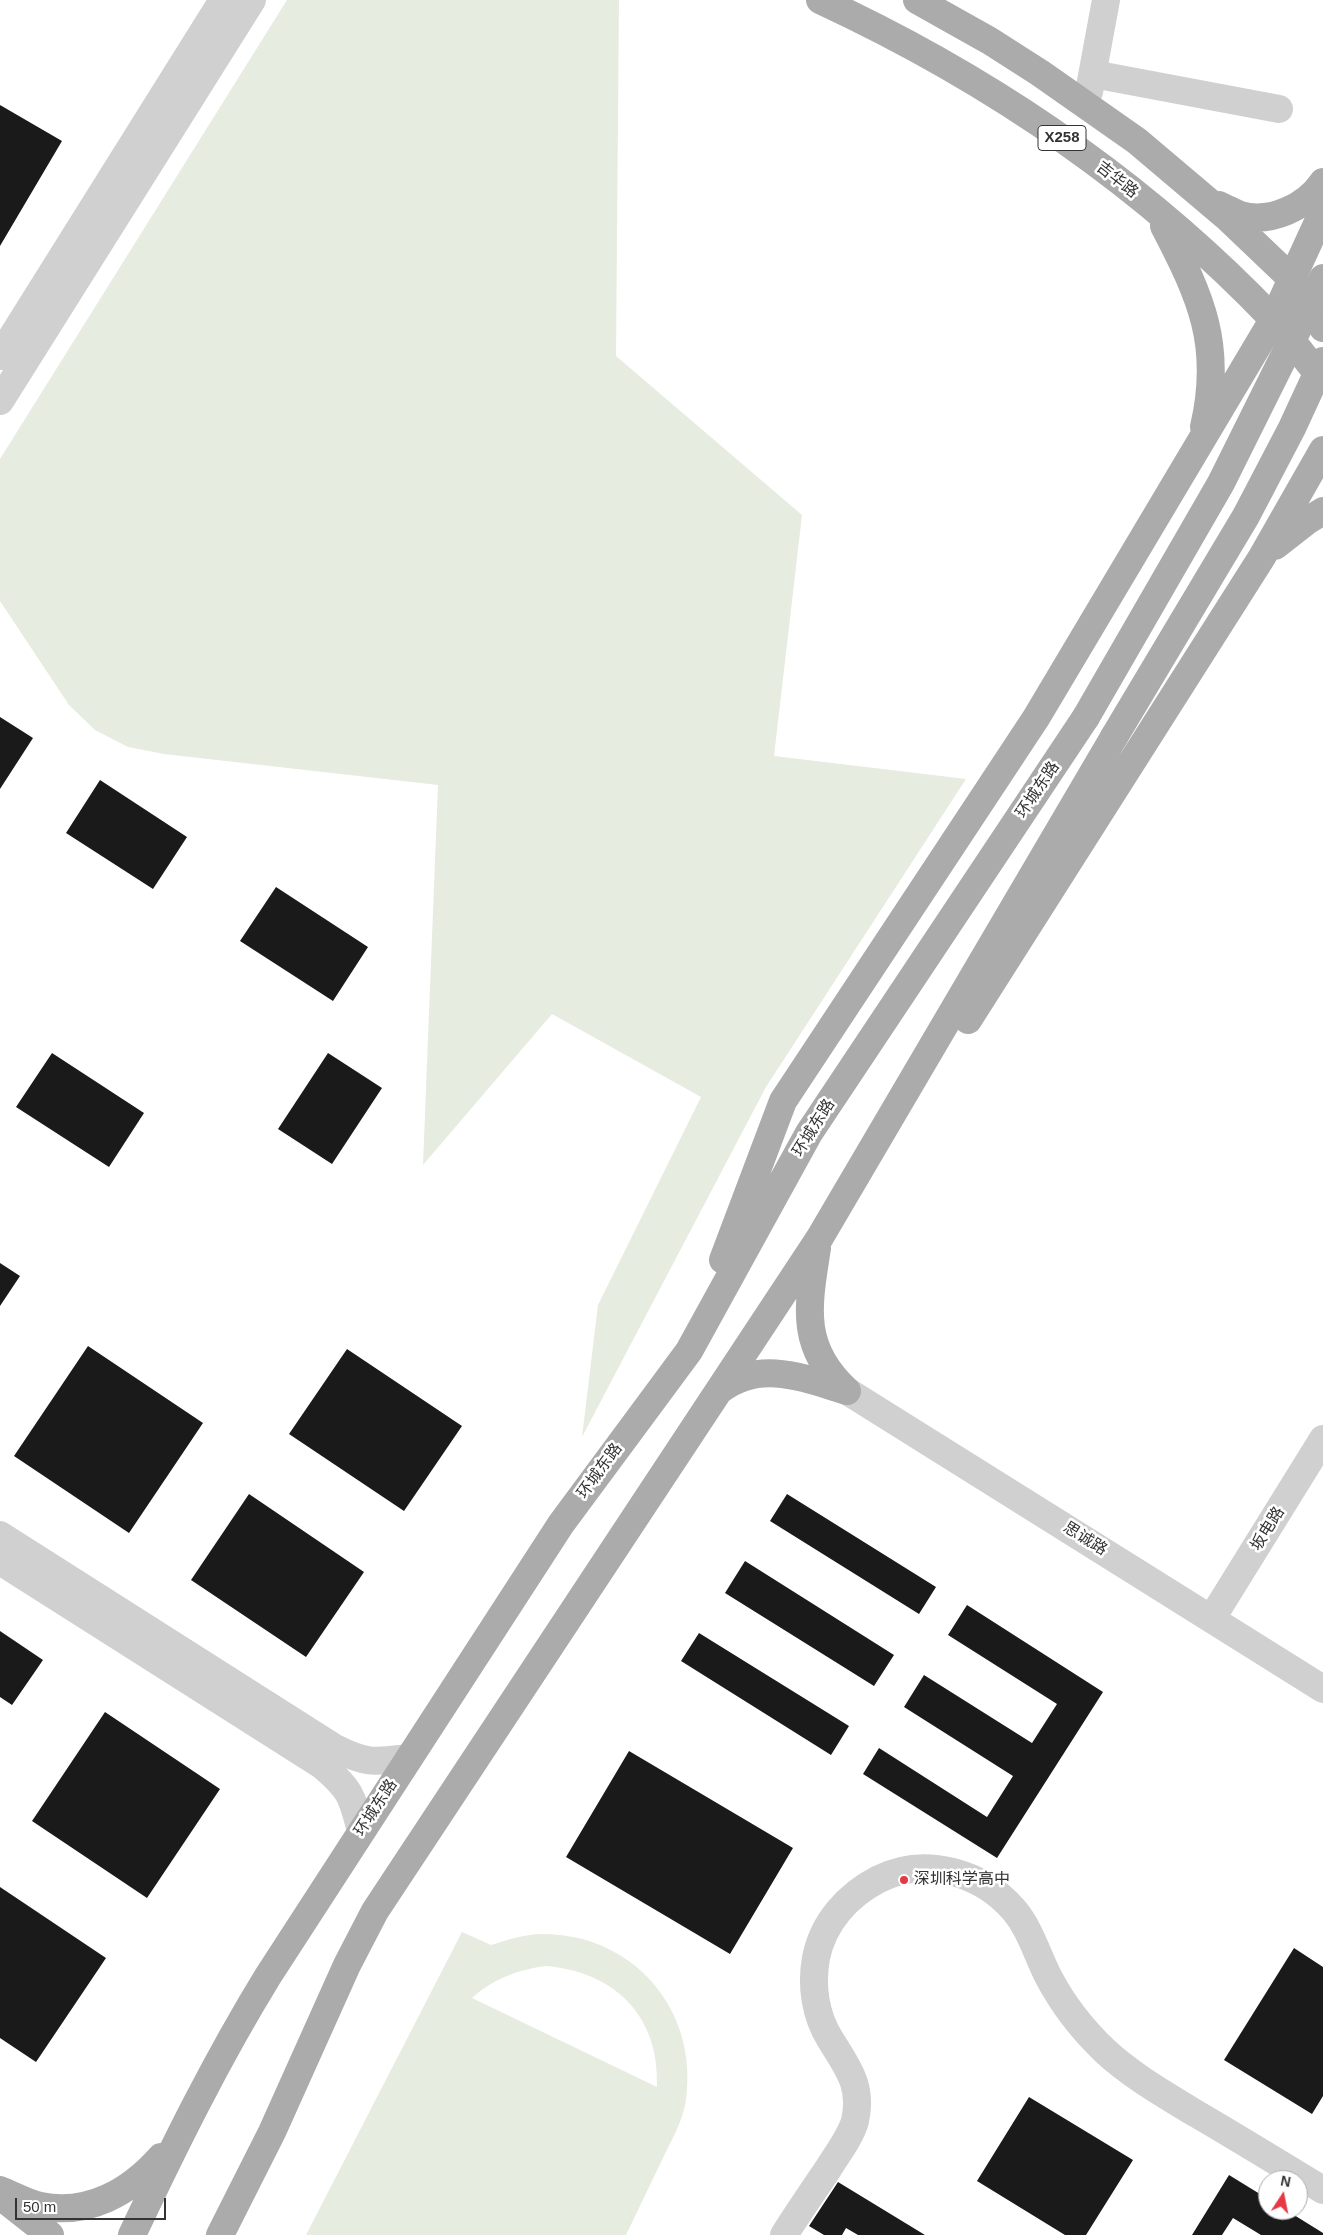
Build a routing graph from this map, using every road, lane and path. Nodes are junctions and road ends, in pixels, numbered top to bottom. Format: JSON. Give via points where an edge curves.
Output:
{"nodes":[{"id":1,"x":223,"y":0,"type":"edge"},
{"id":2,"x":252,"y":0,"type":"edge"},
{"id":3,"x":820,"y":0,"type":"edge"},
{"id":4,"x":916,"y":0,"type":"edge"},
{"id":5,"x":1106,"y":0,"type":"edge"},
{"id":6,"x":1093,"y":74,"type":"junction"},
{"id":7,"x":1086,"y":104,"type":"junction"},
{"id":8,"x":1279,"y":109,"type":"dead end"},
{"id":9,"x":1323,"y":182,"type":"edge"},
{"id":10,"x":1206,"y":199,"type":"junction"},
{"id":11,"x":1156,"y":211,"type":"junction"},
{"id":12,"x":1323,"y":211,"type":"edge"},
{"id":13,"x":1323,"y":278,"type":"edge"},
{"id":14,"x":1292,"y":279,"type":"junction"},
{"id":15,"x":1274,"y":320,"type":"junction"},
{"id":16,"x":1323,"y":328,"type":"edge"},
{"id":17,"x":0,"y":356,"type":"edge"},
{"id":18,"x":1323,"y":362,"type":"edge"},
{"id":19,"x":1323,"y":380,"type":"edge"},
{"id":20,"x":0,"y":402,"type":"edge"},
{"id":21,"x":1323,"y":450,"type":"edge"},
{"id":22,"x":1194,"y":455,"type":"junction"},
{"id":23,"x":1323,"y":511,"type":"edge"},
{"id":24,"x":1262,"y":557,"type":"junction"},
{"id":25,"x":818,"y":1239,"type":"junction"},
{"id":26,"x":689,"y":1351,"type":"junction"},
{"id":27,"x":847,"y":1391,"type":"junction"},
{"id":28,"x":717,"y":1393,"type":"junction"},
{"id":29,"x":1323,"y":1439,"type":"edge"},
{"id":30,"x":0,"y":1535,"type":"edge"},
{"id":31,"x":0,"y":1561,"type":"edge"},
{"id":32,"x":1212,"y":1618,"type":"junction"},
{"id":33,"x":1323,"y":1688,"type":"edge"},
{"id":34,"x":408,"y":1758,"type":"junction"},
{"id":35,"x":360,"y":1831,"type":"junction"},
{"id":36,"x":272,"y":2132,"type":"junction"},
{"id":37,"x":177,"y":2139,"type":"junction"},
{"id":38,"x":0,"y":2190,"type":"edge"},
{"id":39,"x":1323,"y":2190,"type":"edge"},
{"id":40,"x":0,"y":2196,"type":"edge"},
{"id":41,"x":50,"y":2235,"type":"edge"},
{"id":42,"x":132,"y":2235,"type":"edge"},
{"id":43,"x":220,"y":2235,"type":"edge"},
{"id":44,"x":234,"y":2235,"type":"edge"},
{"id":45,"x":784,"y":2235,"type":"edge"}],
"edges":[{"from":1,"to":17,"type":"street"},
{"from":2,"to":20,"type":"street"},
{"from":3,"to":11,"type":"main road","name":"吉华路","number":"X258","via":[[918,48],[992,92],[1064,140]]},
{"from":4,"to":7,"type":"main road","number":"X258","via":[[990,41]]},
{"from":5,"to":6,"type":"street"},
{"from":6,"to":7,"type":"street"},
{"from":6,"to":8,"type":"street"},
{"from":7,"to":10,"type":"main road","number":"X258"},
{"from":9,"to":10,"type":"main road","via":[[1312,195],[1291,210],[1266,216],[1240,215]]},
{"from":10,"to":14,"type":"main road","number":"X258"},
{"from":11,"to":15,"type":"main road","name":"吉华路","number":"X258"},
{"from":11,"to":22,"type":"main road","via":[[1193,282],[1208,331],[1209,406]]},
{"from":12,"to":14,"type":"main road"},
{"from":13,"to":26,"type":"main road","name":"环城东路","bridge":true,"via":[[1222,483],[1086,717],[809,1133]]},
{"from":14,"to":15,"type":"main road"},
{"from":14,"to":16,"type":"main road","number":"X258"},
{"from":15,"to":19,"type":"main road","name":"吉华路","number":"X258"},
{"from":15,"to":22,"type":"main road"},
{"from":18,"to":25,"type":"main road","bridge":true,"via":[[1246,516]]},
{"from":21,"to":24,"type":"main road"},
{"from":22,"to":26,"type":"main road","via":[[1036,718],[783,1101]]},
{"from":23,"to":24,"type":"main road"},
{"from":24,"to":25,"type":"main road","via":[[884,1150]]},
{"from":25,"to":27,"type":"main road","via":[[809,1300],[810,1330],[824,1364]]},
{"from":25,"to":28,"type":"main road"},
{"from":26,"to":34,"type":"main road","name":"环城东路","via":[[561,1524]]},
{"from":27,"to":28,"type":"main road","via":[[767,1372],[740,1378]]},
{"from":27,"to":32,"type":"street","name":"思诚路"},
{"from":28,"to":36,"type":"main road","via":[[375,1911],[346,1965]]},
{"from":29,"to":32,"type":"street","name":"坂电路"},
{"from":30,"to":34,"type":"street","via":[[335,1748],[372,1762]]},
{"from":31,"to":35,"type":"street","via":[[323,1766],[340,1781],[352,1798]]},
{"from":32,"to":33,"type":"street","name":"思诚路"},
{"from":34,"to":35,"type":"main road","name":"环城东路"},
{"from":35,"to":37,"type":"main road","name":"环城东路","via":[[230,2037]]},
{"from":36,"to":43,"type":"main road"},
{"from":36,"to":44,"type":"main road"},
{"from":37,"to":38,"type":"main road","via":[[134,2184],[88,2205],[40,2206]]},
{"from":37,"to":42,"type":"main road","name":"环城东路"},
{"from":39,"to":45,"type":"street","via":[[1141,2080],[1105,2051],[1074,2017],[1049,1978],[1015,1911],[995,1892],[971,1878],[944,1870],[915,1869],[888,1875],[862,1888],[841,1906],[826,1930],[816,1956],[813,1984],[818,2012],[829,2038],[854,2078],[858,2101],[854,2123],[844,2143]]},
{"from":40,"to":41,"type":"main road"}]}
